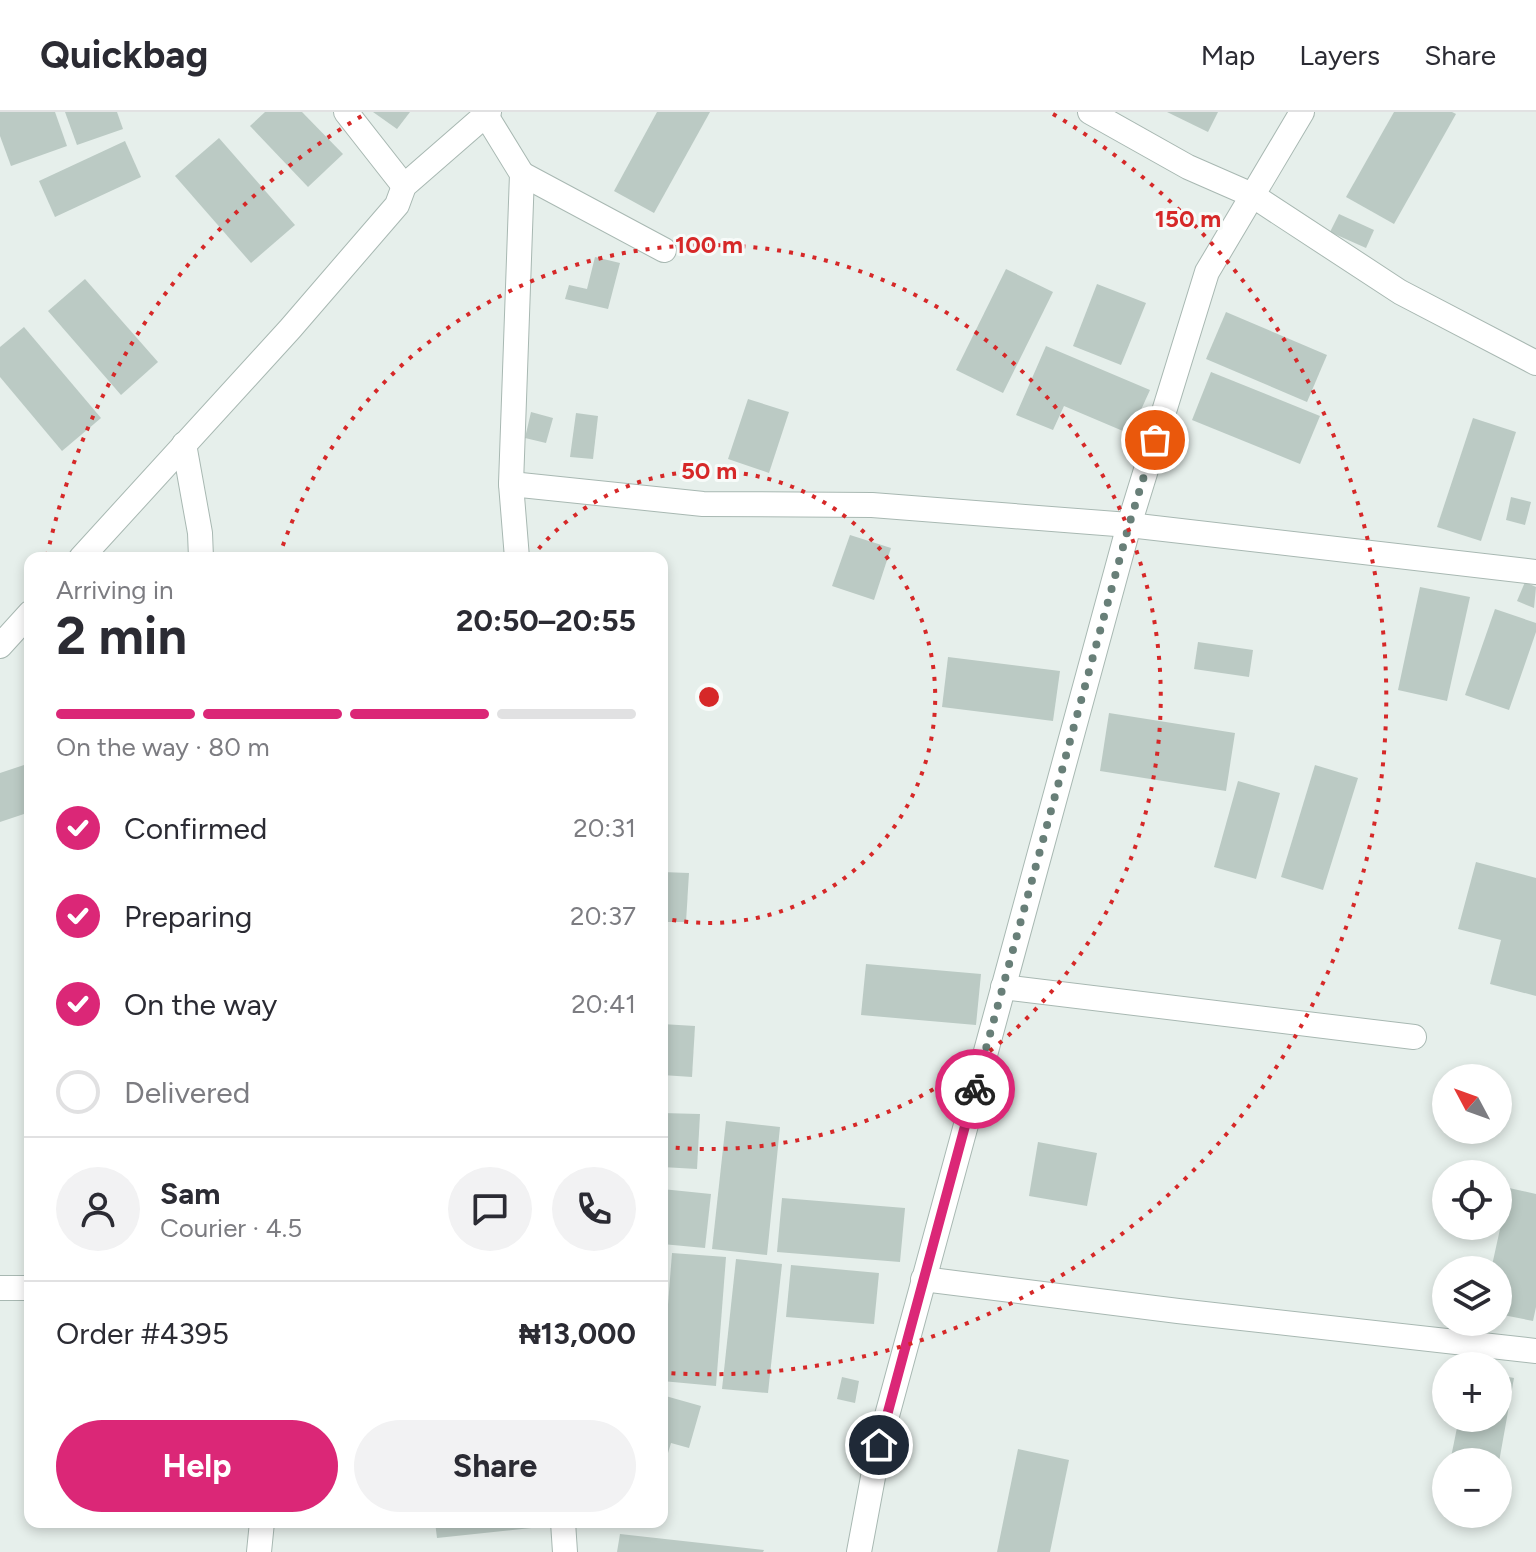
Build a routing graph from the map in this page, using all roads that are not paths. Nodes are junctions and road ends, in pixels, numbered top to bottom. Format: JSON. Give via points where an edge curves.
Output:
{"nodes":[{"id":1,"x":346,"y":112,"type":"edge"},
{"id":2,"x":1090,"y":112,"type":"edge"},
{"id":3,"x":1302,"y":112,"type":"edge"},
{"id":4,"x":488,"y":114,"type":"edge"},
{"id":5,"x":522,"y":174,"type":"junction"},
{"id":6,"x":404,"y":186,"type":"junction"},
{"id":7,"x":1252,"y":195,"type":"junction"},
{"id":8,"x":664,"y":250,"type":"dead end"},
{"id":9,"x":1536,"y":363,"type":"edge"},
{"id":10,"x":184,"y":444,"type":"junction"},
{"id":11,"x":511,"y":484,"type":"junction"},
{"id":12,"x":1129,"y":525,"type":"junction"},
{"id":13,"x":86,"y":552,"type":"edge"},
{"id":14,"x":201,"y":552,"type":"edge"},
{"id":15,"x":517,"y":552,"type":"edge"},
{"id":16,"x":1536,"y":572,"type":"edge"},
{"id":17,"x":24,"y":619,"type":"edge"},
{"id":18,"x":1,"y":643,"type":"edge"},
{"id":19,"x":1003,"y":987,"type":"junction"},
{"id":20,"x":1414,"y":1037,"type":"dead end"},
{"id":21,"x":923,"y":1279,"type":"junction"},
{"id":22,"x":0,"y":1288,"type":"edge"},
{"id":23,"x":24,"y":1288,"type":"edge"},
{"id":24,"x":1536,"y":1351,"type":"edge"},
{"id":25,"x":261,"y":1528,"type":"edge"},
{"id":26,"x":563,"y":1528,"type":"edge"},
{"id":27,"x":259,"y":1552,"type":"edge"},
{"id":28,"x":565,"y":1552,"type":"edge"},
{"id":29,"x":859,"y":1552,"type":"edge"}],
"edges":[{"from":1,"to":6,"type":"street"},
{"from":2,"to":7,"type":"street","via":[[1188,167]]},
{"from":3,"to":7,"type":"street"},
{"from":4,"to":5,"type":"street"},
{"from":4,"to":6,"type":"street"},
{"from":5,"to":8,"type":"street"},
{"from":5,"to":11,"type":"street"},
{"from":6,"to":10,"type":"street","via":[[397,205]]},
{"from":7,"to":9,"type":"street","via":[[1400,292]]},
{"from":7,"to":12,"type":"street","via":[[1207,272]]},
{"from":10,"to":13,"type":"street"},
{"from":10,"to":14,"type":"street"},
{"from":11,"to":12,"type":"street","via":[[703,504],[872,505]]},
{"from":11,"to":15,"type":"street"},
{"from":12,"to":16,"type":"street"},
{"from":12,"to":19,"type":"street"},
{"from":17,"to":18,"type":"street"},
{"from":19,"to":20,"type":"street"},
{"from":19,"to":21,"type":"street"},
{"from":21,"to":24,"type":"street"},
{"from":21,"to":29,"type":"street","via":[[879,1445]]},
{"from":22,"to":23,"type":"street"},
{"from":25,"to":27,"type":"street"},
{"from":26,"to":28,"type":"street"}]}
